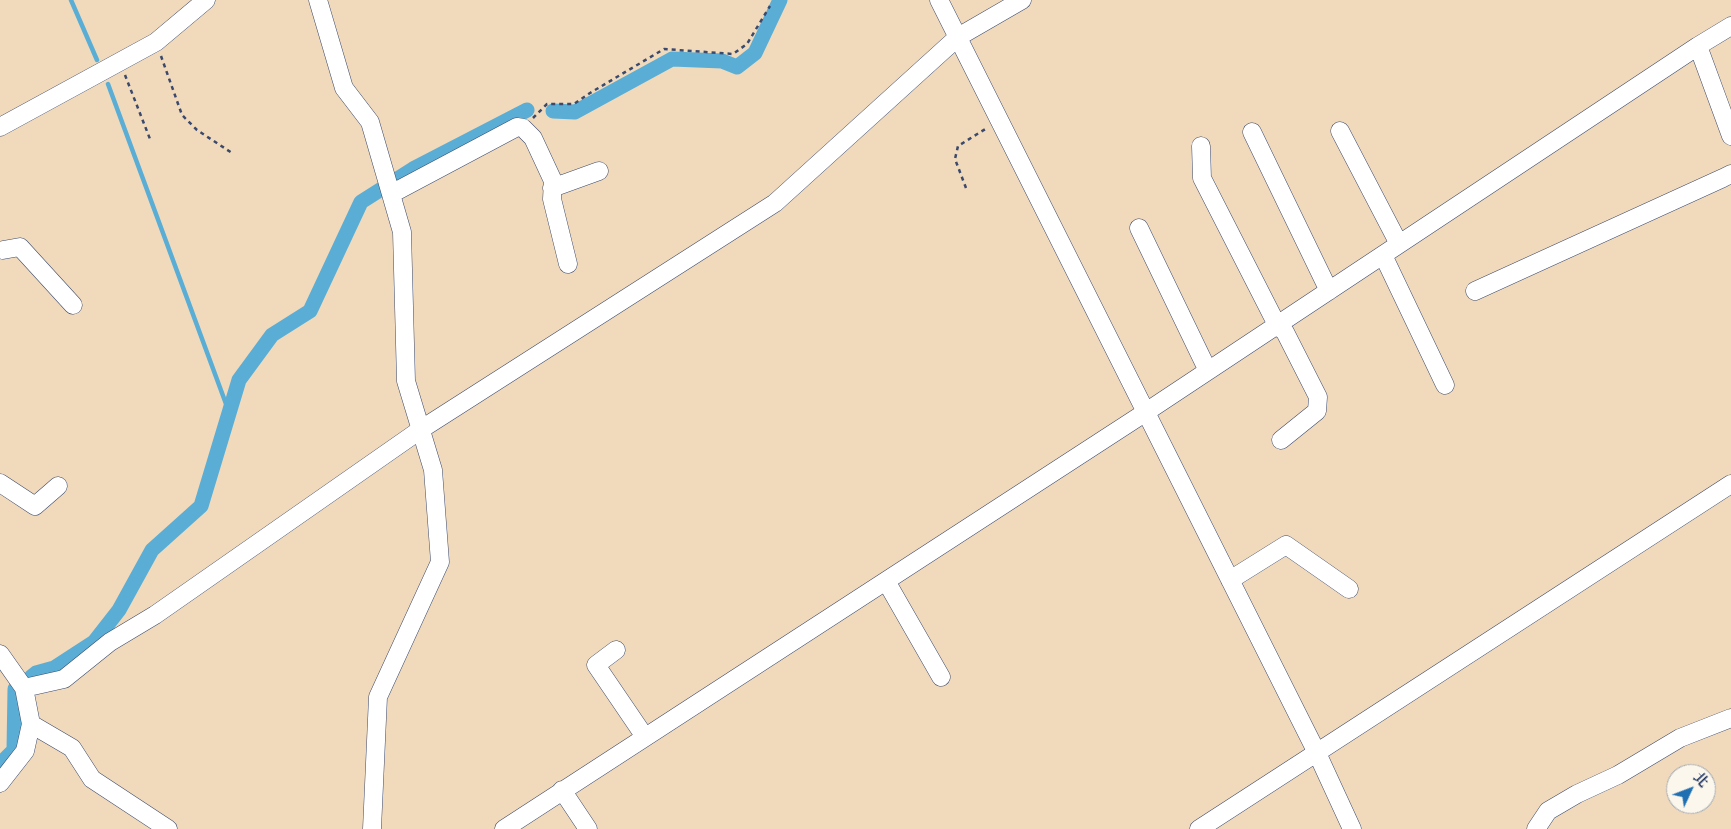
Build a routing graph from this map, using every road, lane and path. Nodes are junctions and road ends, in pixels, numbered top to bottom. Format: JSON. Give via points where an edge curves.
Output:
{"nodes":[{"id":1,"x":206,"y":0,"type":"edge"},
{"id":2,"x":318,"y":0,"type":"edge"},
{"id":3,"x":940,"y":0,"type":"edge"},
{"id":4,"x":1022,"y":0,"type":"edge"},
{"id":5,"x":770,"y":6,"type":"dead end"},
{"id":6,"x":1731,"y":26,"type":"edge"},
{"id":7,"x":958,"y":37,"type":"junction"},
{"id":8,"x":156,"y":42,"type":"junction"},
{"id":9,"x":1698,"y":46,"type":"junction"},
{"id":10,"x":120,"y":62,"type":"junction"},
{"id":11,"x":1000,"y":120,"type":"junction"},
{"id":12,"x":0,"y":127,"type":"edge"},
{"id":13,"x":524,"y":128,"type":"junction"},
{"id":14,"x":1340,"y":131,"type":"dead end"},
{"id":15,"x":1252,"y":132,"type":"dead end"},
{"id":16,"x":1731,"y":136,"type":"edge"},
{"id":17,"x":150,"y":139,"type":"dead end"},
{"id":18,"x":1200,"y":146,"type":"dead end"},
{"id":19,"x":232,"y":153,"type":"dead end"},
{"id":20,"x":599,"y":171,"type":"dead end"},
{"id":21,"x":1731,"y":174,"type":"edge"},
{"id":22,"x":552,"y":188,"type":"junction"},
{"id":23,"x":966,"y":188,"type":"dead end"},
{"id":24,"x":390,"y":194,"type":"junction"},
{"id":25,"x":1139,"y":228,"type":"dead end"},
{"id":26,"x":1399,"y":244,"type":"junction"},
{"id":27,"x":1,"y":248,"type":"edge"},
{"id":28,"x":1383,"y":255,"type":"junction"},
{"id":29,"x":568,"y":264,"type":"dead end"},
{"id":30,"x":1329,"y":291,"type":"junction"},
{"id":31,"x":1475,"y":291,"type":"dead end"},
{"id":32,"x":72,"y":306,"type":"dead end"},
{"id":33,"x":1277,"y":325,"type":"junction"},
{"id":34,"x":1208,"y":371,"type":"junction"},
{"id":35,"x":1445,"y":385,"type":"dead end"},
{"id":36,"x":1146,"y":412,"type":"junction"},
{"id":37,"x":420,"y":430,"type":"junction"},
{"id":38,"x":1281,"y":440,"type":"dead end"},
{"id":39,"x":0,"y":483,"type":"edge"},
{"id":40,"x":1731,"y":484,"type":"edge"},
{"id":41,"x":58,"y":486,"type":"dead end"},
{"id":42,"x":1230,"y":580,"type":"junction"},
{"id":43,"x":886,"y":581,"type":"junction"},
{"id":44,"x":1349,"y":589,"type":"dead end"},
{"id":45,"x":616,"y":650,"type":"dead end"},
{"id":46,"x":0,"y":654,"type":"edge"},
{"id":47,"x":6,"y":672,"type":"edge"},
{"id":48,"x":941,"y":677,"type":"dead end"},
{"id":49,"x":24,"y":688,"type":"junction"},
{"id":50,"x":1731,"y":718,"type":"edge"},
{"id":51,"x":30,"y":724,"type":"junction"},
{"id":52,"x":645,"y":737,"type":"junction"},
{"id":53,"x":1317,"y":753,"type":"junction"},
{"id":54,"x":0,"y":783,"type":"edge"},
{"id":55,"x":562,"y":790,"type":"junction"},
{"id":56,"x":168,"y":829,"type":"edge"},
{"id":57,"x":372,"y":829,"type":"edge"},
{"id":58,"x":504,"y":829,"type":"edge"},
{"id":59,"x":588,"y":829,"type":"edge"},
{"id":60,"x":1199,"y":829,"type":"edge"},
{"id":61,"x":1352,"y":829,"type":"edge"},
{"id":62,"x":1536,"y":829,"type":"edge"}],
"edges":[{"from":1,"to":8,"type":"street"},
{"from":2,"to":24,"type":"street","via":[[344,88],[370,122]]},
{"from":3,"to":7,"type":"street"},
{"from":4,"to":7,"type":"street"},
{"from":5,"to":13,"type":"path","via":[[747,44],[733,54],[664,48],[574,104],[547,104]]},
{"from":6,"to":9,"type":"street"},
{"from":7,"to":11,"type":"street"},
{"from":7,"to":37,"type":"street","via":[[775,203]]},
{"from":8,"to":10,"type":"street"},
{"from":8,"to":19,"type":"path","via":[[182,115],[197,130]]},
{"from":9,"to":16,"type":"street"},
{"from":9,"to":26,"type":"street"},
{"from":10,"to":12,"type":"street"},
{"from":10,"to":17,"type":"path"},
{"from":11,"to":23,"type":"path","via":[[958,146],[955,159]]},
{"from":11,"to":36,"type":"street"},
{"from":13,"to":22,"type":"street","via":[[533,138],[553,181]]},
{"from":13,"to":24,"type":"street","via":[[517,128]]},
{"from":14,"to":26,"type":"street"},
{"from":15,"to":30,"type":"street"},
{"from":18,"to":33,"type":"street","via":[[1202,178]]},
{"from":20,"to":22,"type":"street"},
{"from":21,"to":31,"type":"street"},
{"from":22,"to":29,"type":"street"},
{"from":24,"to":37,"type":"street","via":[[402,232],[406,381]]},
{"from":25,"to":34,"type":"street"},
{"from":26,"to":28,"type":"street"},
{"from":27,"to":32,"type":"street","via":[[20,247]]},
{"from":28,"to":30,"type":"street"},
{"from":28,"to":35,"type":"street"},
{"from":30,"to":33,"type":"street"},
{"from":33,"to":34,"type":"street"},
{"from":33,"to":38,"type":"street","via":[[1285,332],[1318,397],[1317,411]]},
{"from":34,"to":36,"type":"street"},
{"from":36,"to":42,"type":"street"},
{"from":36,"to":43,"type":"street"},
{"from":37,"to":49,"type":"street","via":[[156,615],[110,642],[64,679]]},
{"from":37,"to":57,"type":"street","via":[[433,470],[440,562],[378,697]]},
{"from":39,"to":41,"type":"street","via":[[35,506]]},
{"from":40,"to":53,"type":"street"},
{"from":42,"to":44,"type":"street","via":[[1286,545]]},
{"from":42,"to":53,"type":"street"},
{"from":43,"to":48,"type":"street"},
{"from":43,"to":52,"type":"street"},
{"from":45,"to":52,"type":"street","via":[[596,665]]},
{"from":46,"to":47,"type":"street"},
{"from":47,"to":49,"type":"street"},
{"from":49,"to":51,"type":"street"},
{"from":50,"to":62,"type":"street","via":[[1680,738],[1618,775],[1577,794],[1548,811]]},
{"from":51,"to":54,"type":"street","via":[[25,751]]},
{"from":51,"to":56,"type":"street","via":[[72,748],[92,779]]},
{"from":52,"to":55,"type":"street"},
{"from":53,"to":60,"type":"street"},
{"from":53,"to":61,"type":"street"},
{"from":55,"to":58,"type":"street"},
{"from":55,"to":59,"type":"street"}]}
